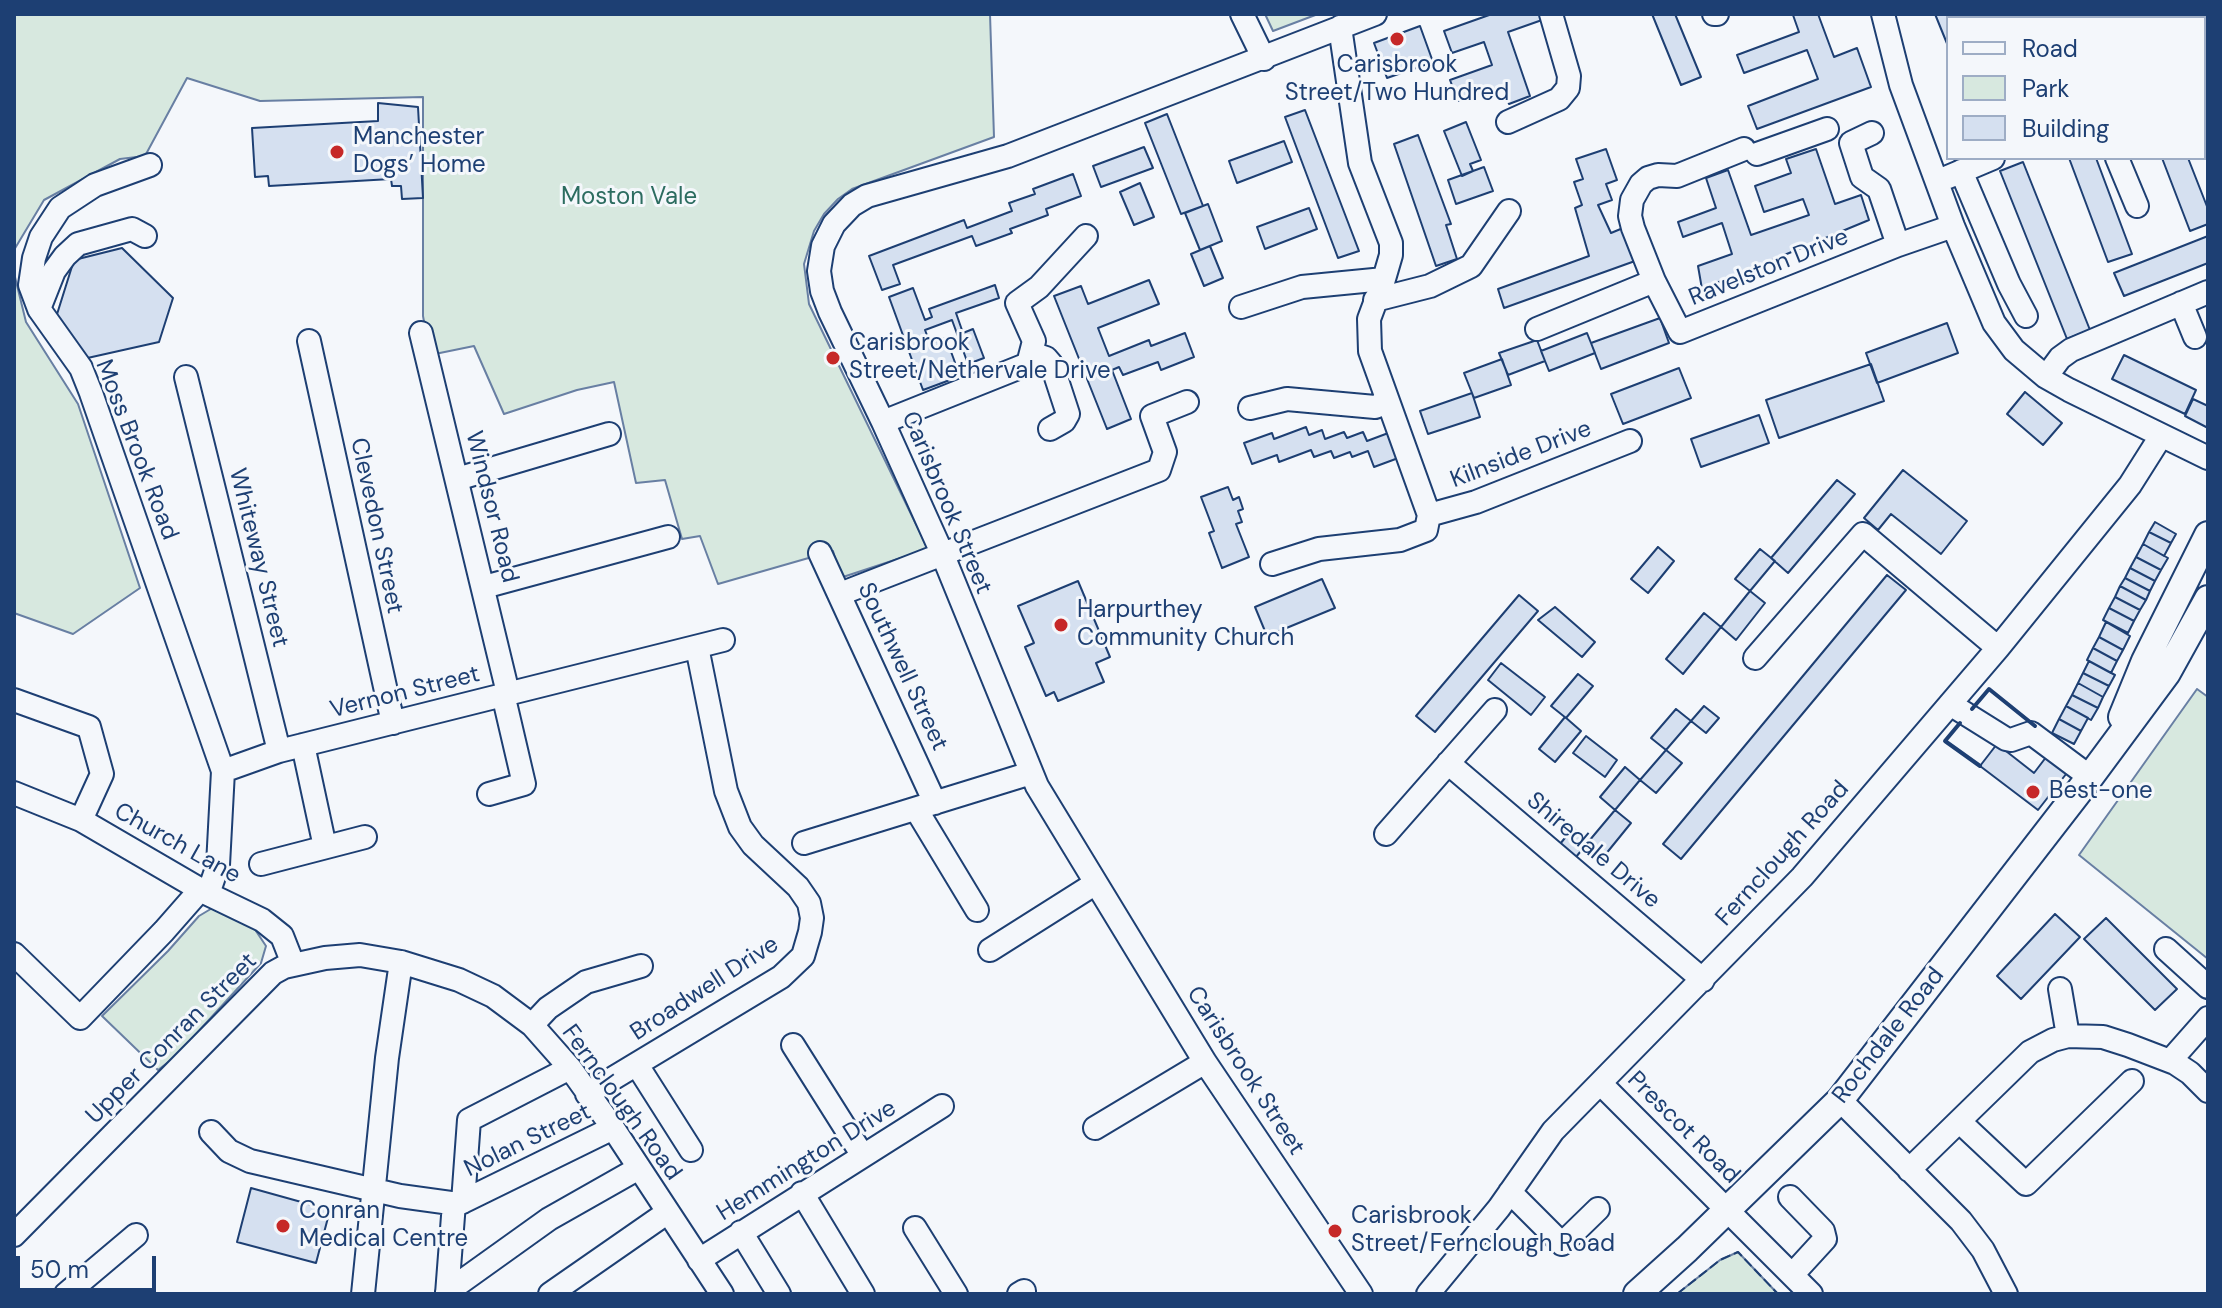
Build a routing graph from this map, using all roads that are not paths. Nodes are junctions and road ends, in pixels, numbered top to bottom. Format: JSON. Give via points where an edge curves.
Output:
{"nodes":[{"id":1,"x":1242,"y":14,"type":"edge"},
{"id":2,"x":1375,"y":14,"type":"edge"},
{"id":3,"x":1551,"y":14,"type":"edge"},
{"id":4,"x":1883,"y":14,"type":"edge"},
{"id":5,"x":1340,"y":27,"type":"junction"},
{"id":6,"x":1264,"y":59,"type":"junction"},
{"id":7,"x":1508,"y":122,"type":"dead end"},
{"id":8,"x":1827,"y":129,"type":"dead end"},
{"id":9,"x":1872,"y":133,"type":"dead end"},
{"id":10,"x":1988,"y":160,"type":"edge"},
{"id":11,"x":2118,"y":160,"type":"edge"},
{"id":12,"x":150,"y":165,"type":"dead end"},
{"id":13,"x":1961,"y":171,"type":"junction"},
{"id":14,"x":1936,"y":182,"type":"junction"},
{"id":15,"x":2137,"y":206,"type":"dead end"},
{"id":16,"x":1506,"y":223,"type":"dead end"},
{"id":17,"x":1953,"y":226,"type":"junction"},
{"id":18,"x":145,"y":236,"type":"dead end"},
{"id":19,"x":1086,"y":236,"type":"dead end"},
{"id":20,"x":1898,"y":245,"type":"junction"},
{"id":21,"x":1384,"y":279,"type":"junction"},
{"id":22,"x":1654,"y":281,"type":"junction"},
{"id":23,"x":2208,"y":292,"type":"edge"},
{"id":24,"x":1375,"y":300,"type":"junction"},
{"id":25,"x":2181,"y":303,"type":"junction"},
{"id":26,"x":1241,"y":307,"type":"dead end"},
{"id":27,"x":39,"y":309,"type":"junction"},
{"id":28,"x":2026,"y":316,"type":"dead end"},
{"id":29,"x":1537,"y":329,"type":"dead end"},
{"id":30,"x":421,"y":333,"type":"dead end"},
{"id":31,"x":2195,"y":337,"type":"dead end"},
{"id":32,"x":309,"y":341,"type":"dead end"},
{"id":33,"x":1031,"y":353,"type":"junction"},
{"id":34,"x":186,"y":377,"type":"dead end"},
{"id":35,"x":2046,"y":377,"type":"junction"},
{"id":36,"x":1187,"y":402,"type":"dead end"},
{"id":37,"x":1388,"y":402,"type":"junction"},
{"id":38,"x":1250,"y":408,"type":"dead end"},
{"id":39,"x":883,"y":422,"type":"junction"},
{"id":40,"x":1050,"y":429,"type":"dead end"},
{"id":41,"x":609,"y":434,"type":"dead end"},
{"id":42,"x":2161,"y":436,"type":"junction"},
{"id":43,"x":1630,"y":441,"type":"dead end"},
{"id":44,"x":2208,"y":458,"type":"edge"},
{"id":45,"x":457,"y":479,"type":"junction"},
{"id":46,"x":1427,"y":523,"type":"junction"},
{"id":47,"x":2208,"y":535,"type":"edge"},
{"id":48,"x":668,"y":537,"type":"dead end"},
{"id":49,"x":820,"y":553,"type":"dead end"},
{"id":50,"x":942,"y":553,"type":"junction"},
{"id":51,"x":1272,"y":564,"type":"dead end"},
{"id":52,"x":484,"y":587,"type":"junction"},
{"id":53,"x":840,"y":594,"type":"junction"},
{"id":54,"x":2208,"y":599,"type":"edge"},
{"id":55,"x":723,"y":640,"type":"dead end"},
{"id":56,"x":697,"y":647,"type":"junction"},
{"id":57,"x":1998,"y":648,"type":"junction"},
{"id":58,"x":1755,"y":658,"type":"dead end"},
{"id":59,"x":505,"y":694,"type":"junction"},
{"id":60,"x":14,"y":700,"type":"edge"},
{"id":61,"x":1950,"y":704,"type":"junction"},
{"id":62,"x":1495,"y":710,"type":"dead end"},
{"id":63,"x":393,"y":723,"type":"junction"},
{"id":64,"x":303,"y":745,"type":"junction"},
{"id":65,"x":2109,"y":750,"type":"junction"},
{"id":66,"x":279,"y":751,"type":"junction"},
{"id":67,"x":1448,"y":763,"type":"junction"},
{"id":68,"x":223,"y":771,"type":"junction"},
{"id":69,"x":1031,"y":773,"type":"junction"},
{"id":70,"x":2090,"y":777,"type":"junction"},
{"id":71,"x":14,"y":793,"type":"edge"},
{"id":72,"x":489,"y":794,"type":"dead end"},
{"id":73,"x":926,"y":806,"type":"junction"},
{"id":74,"x":81,"y":820,"type":"junction"},
{"id":75,"x":1386,"y":834,"type":"dead end"},
{"id":76,"x":365,"y":837,"type":"dead end"},
{"id":77,"x":804,"y":843,"type":"dead end"},
{"id":78,"x":325,"y":847,"type":"junction"},
{"id":79,"x":261,"y":864,"type":"dead end"},
{"id":80,"x":1096,"y":883,"type":"junction"},
{"id":81,"x":204,"y":892,"type":"junction"},
{"id":82,"x":977,"y":910,"type":"dead end"},
{"id":83,"x":2166,"y":949,"type":"dead end"},
{"id":84,"x":990,"y":950,"type":"dead end"},
{"id":85,"x":14,"y":954,"type":"edge"},
{"id":86,"x":401,"y":962,"type":"junction"},
{"id":87,"x":293,"y":964,"type":"junction"},
{"id":88,"x":641,"y":966,"type":"dead end"},
{"id":89,"x":1703,"y":980,"type":"junction"},
{"id":90,"x":2208,"y":987,"type":"edge"},
{"id":91,"x":2060,"y":989,"type":"dead end"},
{"id":92,"x":2208,"y":1018,"type":"edge"},
{"id":93,"x":532,"y":1025,"type":"junction"},
{"id":94,"x":2068,"y":1036,"type":"junction"},
{"id":95,"x":793,"y":1045,"type":"dead end"},
{"id":96,"x":2170,"y":1061,"type":"junction"},
{"id":97,"x":1205,"y":1062,"type":"junction"},
{"id":98,"x":637,"y":1065,"type":"junction"},
{"id":99,"x":570,"y":1068,"type":"junction"},
{"id":100,"x":2132,"y":1081,"type":"dead end"},
{"id":101,"x":1601,"y":1084,"type":"junction"},
{"id":102,"x":2208,"y":1091,"type":"edge"},
{"id":103,"x":587,"y":1094,"type":"junction"},
{"id":104,"x":1840,"y":1100,"type":"junction"},
{"id":105,"x":942,"y":1106,"type":"dead end"},
{"id":106,"x":1960,"y":1122,"type":"junction"},
{"id":107,"x":613,"y":1128,"type":"junction"},
{"id":108,"x":1095,"y":1128,"type":"dead end"},
{"id":109,"x":211,"y":1132,"type":"dead end"},
{"id":110,"x":691,"y":1150,"type":"dead end"},
{"id":111,"x":863,"y":1156,"type":"junction"},
{"id":112,"x":639,"y":1168,"type":"junction"},
{"id":113,"x":1909,"y":1170,"type":"junction"},
{"id":114,"x":373,"y":1190,"type":"junction"},
{"id":115,"x":1510,"y":1192,"type":"junction"},
{"id":116,"x":802,"y":1193,"type":"junction"},
{"id":117,"x":1790,"y":1197,"type":"dead end"},
{"id":118,"x":458,"y":1202,"type":"junction"},
{"id":119,"x":1598,"y":1209,"type":"dead end"},
{"id":120,"x":1728,"y":1210,"type":"junction"},
{"id":121,"x":668,"y":1212,"type":"junction"},
{"id":122,"x":915,"y":1228,"type":"dead end"},
{"id":123,"x":741,"y":1232,"type":"junction"},
{"id":124,"x":14,"y":1235,"type":"edge"},
{"id":125,"x":136,"y":1235,"type":"dead end"},
{"id":126,"x":699,"y":1260,"type":"junction"},
{"id":127,"x":1792,"y":1275,"type":"junction"},
{"id":128,"x":447,"y":1293,"type":"edge"},
{"id":129,"x":66,"y":1294,"type":"edge"},
{"id":130,"x":363,"y":1294,"type":"edge"},
{"id":131,"x":550,"y":1294,"type":"edge"},
{"id":132,"x":722,"y":1294,"type":"edge"},
{"id":133,"x":779,"y":1294,"type":"edge"},
{"id":134,"x":863,"y":1294,"type":"edge"},
{"id":135,"x":956,"y":1294,"type":"edge"},
{"id":136,"x":1361,"y":1294,"type":"edge"},
{"id":137,"x":1428,"y":1294,"type":"edge"},
{"id":138,"x":1637,"y":1294,"type":"edge"},
{"id":139,"x":1811,"y":1294,"type":"edge"},
{"id":140,"x":2006,"y":1294,"type":"edge"}],
"edges":[{"from":1,"to":6,"type":"street"},
{"from":2,"to":5,"type":"street","name":"Carisbrook Street"},
{"from":3,"to":7,"type":"street","via":[[1568,88],[1559,99]]},
{"from":4,"to":14,"type":"street","via":[[1901,85]]},
{"from":5,"to":6,"type":"street","name":"Carisbrook Street"},
{"from":5,"to":21,"type":"street","via":[[1360,163],[1391,243]]},
{"from":6,"to":39,"type":"street","name":"Carisbrook Street","via":[[1008,156],[867,196],[842,214],[820,258],[822,291]]},
{"from":8,"to":22,"type":"street","name":"Ravelston Drive","via":[[1741,150],[1677,176],[1648,178],[1629,208]]},
{"from":9,"to":20,"type":"street","via":[[1851,143],[1862,177],[1879,189]]},
{"from":10,"to":13,"type":"street"},
{"from":11,"to":15,"type":"street"},
{"from":12,"to":27,"type":"street","name":"Moss Brook Road","via":[[95,185],[60,208],[34,258],[30,285]]},
{"from":13,"to":14,"type":"street"},
{"from":13,"to":28,"type":"street"},
{"from":14,"to":17,"type":"street"},
{"from":16,"to":24,"type":"street","via":[[1466,269],[1430,286]]},
{"from":17,"to":20,"type":"street","name":"Ravelston Drive"},
{"from":17,"to":35,"type":"street","via":[[1994,323],[2014,350]]},
{"from":18,"to":27,"type":"street","via":[[132,229],[78,244],[54,271]]},
{"from":19,"to":33,"type":"street","via":[[1017,303],[1034,341]]},
{"from":20,"to":22,"type":"street","name":"Ravelston Drive","via":[[1680,332]]},
{"from":21,"to":24,"type":"street"},
{"from":21,"to":26,"type":"street","via":[[1302,287]]},
{"from":22,"to":29,"type":"street"},
{"from":23,"to":25,"type":"street"},
{"from":24,"to":37,"type":"street","via":[[1369,319],[1370,351]]},
{"from":25,"to":31,"type":"street"},
{"from":25,"to":35,"type":"street","via":[[2071,350]]},
{"from":27,"to":68,"type":"street","name":"Moss Brook Road","via":[[81,368],[91,393]]},
{"from":30,"to":45,"type":"street","name":"Windsor Road"},
{"from":32,"to":63,"type":"street","name":"Clevedon Street"},
{"from":33,"to":39,"type":"street","via":[[1028,364]]},
{"from":33,"to":40,"type":"street","via":[[1052,365],[1068,414]]},
{"from":34,"to":66,"type":"street","name":"Whiteway Street"},
{"from":35,"to":42,"type":"street"},
{"from":36,"to":50,"type":"street","via":[[1152,416],[1165,452],[1159,470]]},
{"from":37,"to":38,"type":"street","via":[[1375,407],[1287,399]]},
{"from":37,"to":46,"type":"street"},
{"from":39,"to":50,"type":"street","name":"Carisbrook Street"},
{"from":41,"to":45,"type":"street"},
{"from":42,"to":44,"type":"street"},
{"from":42,"to":57,"type":"street","name":"Fernclough Road","via":[[2130,485]]},
{"from":43,"to":46,"type":"street","name":"Kilnside Drive"},
{"from":45,"to":52,"type":"street","name":"Windsor Road"},
{"from":46,"to":51,"type":"street","name":"Kilnside Drive","via":[[1400,540],[1319,549]]},
{"from":47,"to":65,"type":"main road","name":"Rochdale Road","via":[[2145,661]]},
{"from":48,"to":52,"type":"street"},
{"from":49,"to":53,"type":"street","name":"Southwell Street"},
{"from":50,"to":53,"type":"street"},
{"from":50,"to":69,"type":"street","name":"Carisbrook Street"},
{"from":52,"to":59,"type":"street","name":"Windsor Road"},
{"from":53,"to":73,"type":"street","name":"Southwell Street"},
{"from":54,"to":65,"type":"main road","name":"Rochdale Road","via":[[2167,673]]},
{"from":55,"to":56,"type":"street","name":"Vernon Street"},
{"from":56,"to":59,"type":"street","name":"Vernon Street"},
{"from":56,"to":98,"type":"street","name":"Broadwell Drive","via":[[726,791],[740,827],[798,887],[812,918],[803,956],[781,977]]},
{"from":57,"to":58,"type":"street","via":[[1863,534]]},
{"from":57,"to":61,"type":"street","name":"Fernclough Road"},
{"from":59,"to":63,"type":"street","name":"Vernon Street"},
{"from":59,"to":72,"type":"street","name":"Windsor Road","via":[[524,784]]},
{"from":60,"to":74,"type":"street","via":[[89,727],[102,774]]},
{"from":61,"to":70,"type":"street","via":[[2006,739],[2031,733]]},
{"from":61,"to":89,"type":"street","name":"Fernclough Road","via":[[1802,877]]},
{"from":62,"to":67,"type":"street"},
{"from":63,"to":64,"type":"street","name":"Vernon Street"},
{"from":64,"to":66,"type":"street","name":"Vernon Street"},
{"from":64,"to":78,"type":"street"},
{"from":65,"to":70,"type":"main road","name":"Rochdale Road"},
{"from":66,"to":68,"type":"street","name":"Vernon Street"},
{"from":67,"to":75,"type":"street"},
{"from":67,"to":89,"type":"street","name":"Shiredale Drive"},
{"from":68,"to":81,"type":"street","via":[[218,865]]},
{"from":69,"to":73,"type":"street"},
{"from":69,"to":80,"type":"street","name":"Carisbrook Street"},
{"from":70,"to":104,"type":"main road","name":"Rochdale Road"},
{"from":71,"to":74,"type":"street","name":"Church Lane"},
{"from":73,"to":77,"type":"street"},
{"from":73,"to":82,"type":"street","name":"Southwell Street"},
{"from":74,"to":81,"type":"street","name":"Church Lane"},
{"from":76,"to":78,"type":"street"},
{"from":78,"to":79,"type":"street"},
{"from":80,"to":84,"type":"street"},
{"from":80,"to":97,"type":"street","name":"Carisbrook Street"},
{"from":81,"to":85,"type":"street","via":[[80,1018]]},
{"from":81,"to":87,"type":"street","name":"Church Lane","via":[[274,928]]},
{"from":83,"to":90,"type":"street"},
{"from":86,"to":87,"type":"street","name":"Upper Conran Street","via":[[342,955]]},
{"from":86,"to":93,"type":"street","name":"Fernclough Road","via":[[482,991]]},
{"from":86,"to":114,"type":"street"},
{"from":87,"to":124,"type":"street","name":"Upper Conran Street","via":[[267,978]]},
{"from":88,"to":93,"type":"street","via":[[586,982]]},
{"from":89,"to":101,"type":"street","name":"Fernclough Road"},
{"from":91,"to":94,"type":"street"},
{"from":92,"to":96,"type":"street"},
{"from":93,"to":99,"type":"street","name":"Fernclough Road"},
{"from":94,"to":96,"type":"street","via":[[2103,1037]]},
{"from":94,"to":106,"type":"street","via":[[2030,1052]]},
{"from":95,"to":111,"type":"street"},
{"from":96,"to":102,"type":"street"},
{"from":97,"to":108,"type":"street"},
{"from":97,"to":136,"type":"street","name":"Carisbrook Street"},
{"from":98,"to":103,"type":"street","name":"Broadwell Drive"},
{"from":98,"to":110,"type":"street"},
{"from":99,"to":103,"type":"street","name":"Fernclough Road"},
{"from":99,"to":118,"type":"street","via":[[469,1120]]},
{"from":100,"to":106,"type":"street","via":[[2026,1184]]},
{"from":101,"to":115,"type":"street","name":"Fernclough Road","via":[[1553,1131]]},
{"from":101,"to":120,"type":"street","name":"Prescot Road"},
{"from":103,"to":107,"type":"street","name":"Fernclough Road"},
{"from":104,"to":113,"type":"street"},
{"from":104,"to":120,"type":"main road","name":"Rochdale Road"},
{"from":105,"to":111,"type":"street","name":"Hemmington Drive"},
{"from":106,"to":113,"type":"street"},
{"from":107,"to":112,"type":"street","name":"Fernclough Road"},
{"from":107,"to":118,"type":"street","name":"Nolan Street"},
{"from":109,"to":114,"type":"street","name":"Nolan Street","via":[[229,1151],[250,1161]]},
{"from":111,"to":116,"type":"street","name":"Hemmington Drive"},
{"from":112,"to":121,"type":"street","name":"Fernclough Road"},
{"from":112,"to":128,"type":"street","via":[[549,1219]]},
{"from":113,"to":140,"type":"street","via":[[1961,1221]]},
{"from":114,"to":118,"type":"street","name":"Nolan Street"},
{"from":114,"to":130,"type":"street"},
{"from":115,"to":119,"type":"street","via":[[1562,1244]]},
{"from":115,"to":137,"type":"street","name":"Fernclough Road"},
{"from":116,"to":123,"type":"street","name":"Hemmington Drive"},
{"from":116,"to":134,"type":"street"},
{"from":117,"to":127,"type":"street","via":[[1825,1234]]},
{"from":118,"to":128,"type":"street"},
{"from":120,"to":127,"type":"street","name":"Prescot Road"},
{"from":120,"to":138,"type":"main road","name":"Rochdale Road"},
{"from":121,"to":126,"type":"street","name":"Fernclough Road"},
{"from":121,"to":131,"type":"street"},
{"from":122,"to":135,"type":"street"},
{"from":123,"to":126,"type":"street","name":"Hemmington Drive"},
{"from":123,"to":133,"type":"street"},
{"from":125,"to":129,"type":"street"},
{"from":126,"to":132,"type":"street","name":"Fernclough Road"},
{"from":127,"to":139,"type":"street","name":"Prescot Road"}]}
